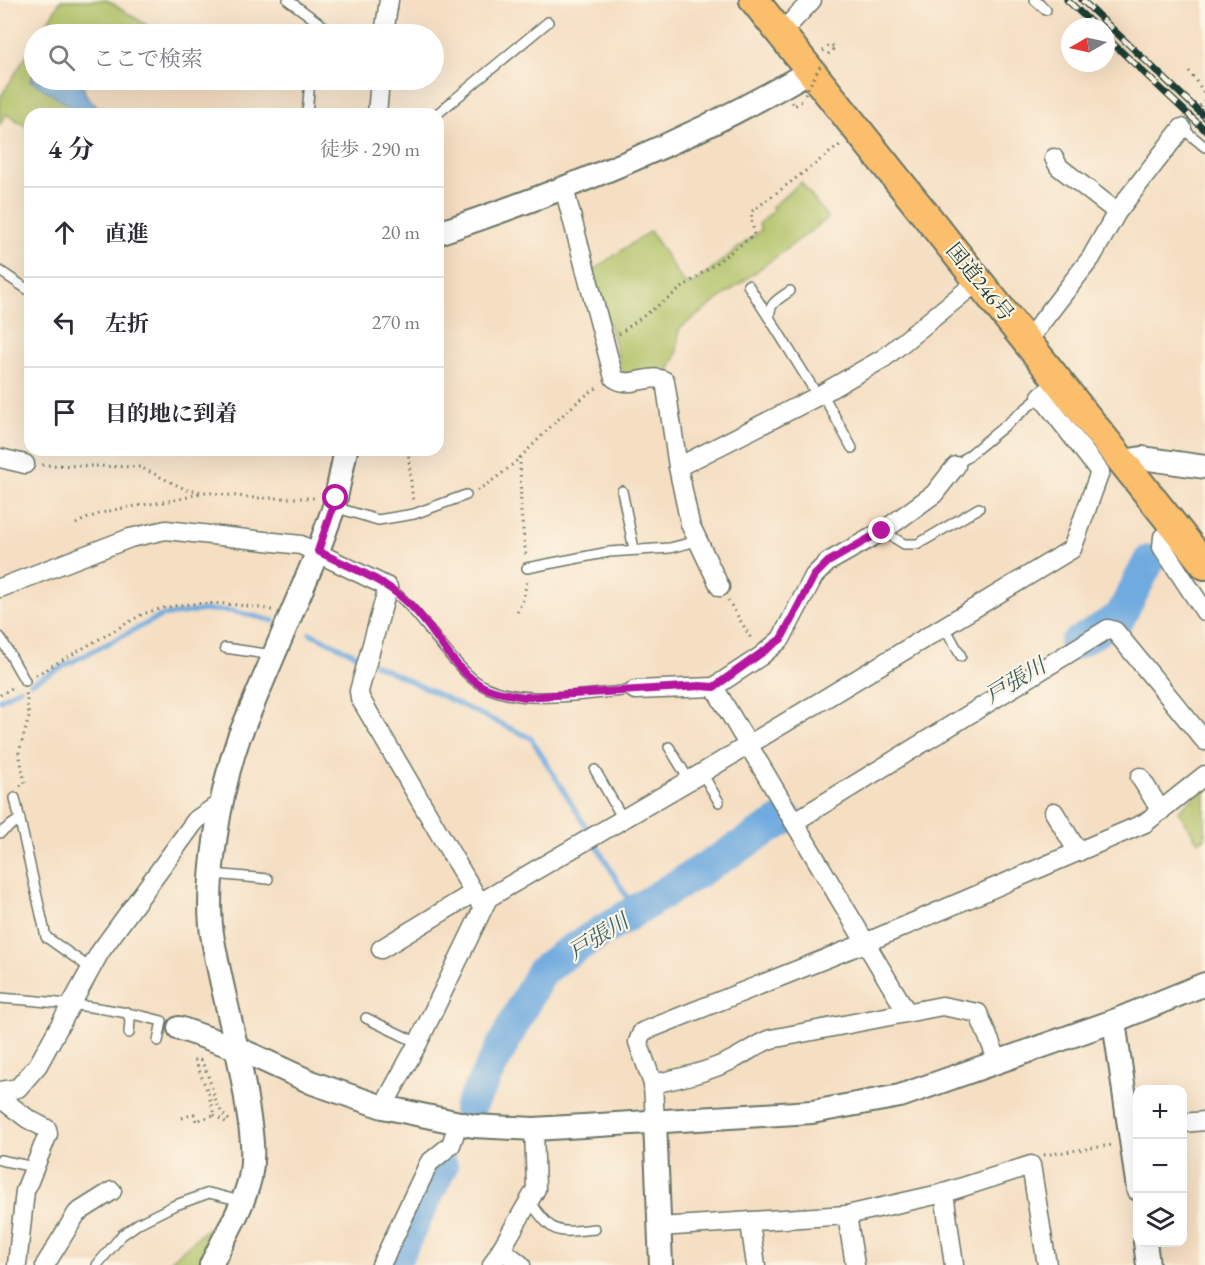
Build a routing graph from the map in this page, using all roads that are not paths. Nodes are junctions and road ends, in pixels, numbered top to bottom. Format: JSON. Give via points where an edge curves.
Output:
{"nodes":[{"id":1,"x":288,"y":0,"type":"edge"},
{"id":2,"x":370,"y":0,"type":"edge"},
{"id":3,"x":754,"y":0,"type":"edge"},
{"id":4,"x":812,"y":0,"type":"edge"},
{"id":5,"x":1035,"y":0,"type":"edge"},
{"id":6,"x":387,"y":5,"type":"edge"},
{"id":7,"x":1046,"y":10,"type":"dead end"},
{"id":8,"x":548,"y":22,"type":"dead end"},
{"id":9,"x":321,"y":24,"type":"edge"},
{"id":10,"x":385,"y":24,"type":"edge"},
{"id":11,"x":781,"y":33,"type":"junction"},
{"id":12,"x":814,"y":70,"type":"junction"},
{"id":13,"x":309,"y":90,"type":"edge"},
{"id":14,"x":379,"y":90,"type":"edge"},
{"id":15,"x":308,"y":108,"type":"edge"},
{"id":16,"x":378,"y":108,"type":"edge"},
{"id":17,"x":443,"y":108,"type":"edge"},
{"id":18,"x":1182,"y":128,"type":"joint"},
{"id":19,"x":1205,"y":147,"type":"edge"},
{"id":20,"x":1054,"y":158,"type":"dead end"},
{"id":21,"x":564,"y":188,"type":"junction"},
{"id":22,"x":1117,"y":212,"type":"junction"},
{"id":23,"x":444,"y":231,"type":"edge"},
{"id":24,"x":0,"y":271,"type":"edge"},
{"id":25,"x":978,"y":281,"type":"junction"},
{"id":26,"x":748,"y":285,"type":"dead end"},
{"id":27,"x":24,"y":287,"type":"edge"},
{"id":28,"x":790,"y":291,"type":"dead end"},
{"id":29,"x":770,"y":319,"type":"junction"},
{"id":30,"x":1027,"y":341,"type":"junction"},
{"id":31,"x":1050,"y":389,"type":"junction"},
{"id":32,"x":820,"y":394,"type":"junction"},
{"id":33,"x":852,"y":448,"type":"dead end"},
{"id":34,"x":345,"y":456,"type":"edge"},
{"id":35,"x":0,"y":458,"type":"edge"},
{"id":36,"x":1124,"y":461,"type":"junction"},
{"id":37,"x":25,"y":464,"type":"road end"},
{"id":38,"x":956,"y":466,"type":"joint"},
{"id":39,"x":678,"y":467,"type":"junction"},
{"id":40,"x":1205,"y":467,"type":"edge"},
{"id":41,"x":622,"y":491,"type":"dead end"},
{"id":42,"x":466,"y":495,"type":"road end"},
{"id":43,"x":335,"y":502,"type":"junction"},
{"id":44,"x":979,"y":508,"type":"dead end"},
{"id":45,"x":1176,"y":528,"type":"junction"},
{"id":46,"x":882,"y":531,"type":"junction"},
{"id":47,"x":697,"y":541,"type":"junction"},
{"id":48,"x":634,"y":549,"type":"junction"},
{"id":49,"x":318,"y":551,"type":"junction"},
{"id":50,"x":1205,"y":564,"type":"edge"},
{"id":51,"x":527,"y":568,"type":"road end"},
{"id":52,"x":388,"y":587,"type":"junction"},
{"id":53,"x":720,"y":587,"type":"road end"},
{"id":54,"x":0,"y":588,"type":"edge"},
{"id":55,"x":1205,"y":612,"type":"edge"},
{"id":56,"x":944,"y":626,"type":"junction"},
{"id":57,"x":0,"y":637,"type":"edge"},
{"id":58,"x":225,"y":648,"type":"dead end"},
{"id":59,"x":274,"y":655,"type":"junction"},
{"id":60,"x":961,"y":656,"type":"dead end"},
{"id":61,"x":25,"y":681,"type":"road end"},
{"id":62,"x":714,"y":687,"type":"junction"},
{"id":63,"x":635,"y":690,"type":"joint"},
{"id":64,"x":1205,"y":741,"type":"edge"},
{"id":65,"x":746,"y":746,"type":"junction"},
{"id":66,"x":669,"y":747,"type":"dead end"},
{"id":67,"x":595,"y":770,"type":"dead end"},
{"id":68,"x":1205,"y":775,"type":"edge"},
{"id":69,"x":696,"y":776,"type":"junction"},
{"id":70,"x":1140,"y":777,"type":"dead end"},
{"id":71,"x":15,"y":798,"type":"dead end"},
{"id":72,"x":719,"y":802,"type":"dead end"},
{"id":73,"x":221,"y":803,"type":"junction"},
{"id":74,"x":1161,"y":811,"type":"junction"},
{"id":75,"x":1054,"y":812,"type":"dead end"},
{"id":76,"x":792,"y":817,"type":"junction"},
{"id":77,"x":20,"y":819,"type":"junction"},
{"id":78,"x":623,"y":819,"type":"junction"},
{"id":79,"x":0,"y":833,"type":"edge"},
{"id":80,"x":1078,"y":852,"type":"junction"},
{"id":81,"x":213,"y":874,"type":"junction"},
{"id":82,"x":268,"y":879,"type":"dead end"},
{"id":83,"x":478,"y":900,"type":"junction"},
{"id":84,"x":865,"y":943,"type":"junction"},
{"id":85,"x":381,"y":949,"type":"dead end"},
{"id":86,"x":90,"y":968,"type":"junction"},
{"id":87,"x":1205,"y":984,"type":"edge"},
{"id":88,"x":0,"y":998,"type":"edge"},
{"id":89,"x":71,"y":1003,"type":"junction"},
{"id":90,"x":906,"y":1011,"type":"junction"},
{"id":91,"x":127,"y":1012,"type":"junction"},
{"id":92,"x":366,"y":1018,"type":"dead end"},
{"id":93,"x":1114,"y":1022,"type":"junction"},
{"id":94,"x":179,"y":1028,"type":"dead end"},
{"id":95,"x":129,"y":1033,"type":"dead end"},
{"id":96,"x":158,"y":1041,"type":"dead end"},
{"id":97,"x":418,"y":1043,"type":"junction"},
{"id":98,"x":239,"y":1049,"type":"junction"},
{"id":99,"x":999,"y":1063,"type":"junction"},
{"id":100,"x":653,"y":1084,"type":"junction"},
{"id":101,"x":0,"y":1091,"type":"edge"},
{"id":102,"x":0,"y":1098,"type":"edge"},
{"id":103,"x":384,"y":1107,"type":"junction"},
{"id":104,"x":1205,"y":1121,"type":"edge"},
{"id":105,"x":655,"y":1122,"type":"junction"},
{"id":106,"x":1187,"y":1123,"type":"edge"},
{"id":107,"x":458,"y":1124,"type":"junction"},
{"id":108,"x":534,"y":1129,"type":"junction"},
{"id":109,"x":1132,"y":1133,"type":"edge"},
{"id":110,"x":0,"y":1160,"type":"edge"},
{"id":111,"x":34,"y":1167,"type":"junction"},
{"id":112,"x":112,"y":1191,"type":"dead end"},
{"id":113,"x":944,"y":1193,"type":"junction"},
{"id":114,"x":242,"y":1201,"type":"junction"},
{"id":115,"x":530,"y":1202,"type":"junction"},
{"id":116,"x":847,"y":1215,"type":"junction"},
{"id":117,"x":750,"y":1223,"type":"junction"},
{"id":118,"x":660,"y":1227,"type":"junction"},
{"id":119,"x":595,"y":1229,"type":"dead end"},
{"id":120,"x":1146,"y":1247,"type":"edge"},
{"id":121,"x":497,"y":1257,"type":"edge"},
{"id":122,"x":16,"y":1265,"type":"edge"},
{"id":123,"x":45,"y":1265,"type":"edge"},
{"id":124,"x":97,"y":1265,"type":"edge"},
{"id":125,"x":211,"y":1265,"type":"edge"},
{"id":126,"x":381,"y":1265,"type":"edge"},
{"id":127,"x":521,"y":1265,"type":"edge"},
{"id":128,"x":661,"y":1265,"type":"edge"},
{"id":129,"x":756,"y":1265,"type":"edge"},
{"id":130,"x":855,"y":1265,"type":"edge"},
{"id":131,"x":954,"y":1265,"type":"edge"},
{"id":132,"x":1047,"y":1265,"type":"edge"},
{"id":133,"x":1148,"y":1265,"type":"edge"}],
"edges":[{"from":1,"to":9,"type":"lane"},
{"from":2,"to":6,"type":"street"},
{"from":3,"to":11,"type":"highway","name":"国道246号"},
{"from":4,"to":11,"type":"street"},
{"from":5,"to":7,"type":"lane"},
{"from":6,"to":10,"type":"street"},
{"from":8,"to":17,"type":"lane"},
{"from":11,"to":12,"type":"highway","name":"国道246号"},
{"from":12,"to":21,"type":"street","via":[[735,114]]},
{"from":12,"to":25,"type":"highway","name":"国道246号"},
{"from":13,"to":15,"type":"lane"},
{"from":14,"to":16,"type":"street"},
{"from":18,"to":19,"type":"lane"},
{"from":18,"to":22,"type":"street"},
{"from":20,"to":22,"type":"street","via":[[1059,167]]},
{"from":21,"to":23,"type":"street"},
{"from":21,"to":39,"type":"street","via":[[614,378],[627,384],[657,377],[665,381]]},
{"from":22,"to":30,"type":"street","via":[[1091,258]]},
{"from":24,"to":27,"type":"lane"},
{"from":25,"to":30,"type":"highway","name":"国道246号"},
{"from":25,"to":32,"type":"street","via":[[884,358]]},
{"from":26,"to":29,"type":"lane"},
{"from":28,"to":29,"type":"lane","via":[[772,304],[768,311]]},
{"from":29,"to":32,"type":"lane"},
{"from":30,"to":31,"type":"highway","name":"国道246号"},
{"from":31,"to":36,"type":"highway","name":"国道246号"},
{"from":31,"to":38,"type":"lane"},
{"from":31,"to":56,"type":"street","via":[[1100,472],[1072,549]]},
{"from":32,"to":33,"type":"lane"},
{"from":32,"to":39,"type":"street"},
{"from":34,"to":43,"type":"street"},
{"from":35,"to":37,"type":"street"},
{"from":36,"to":40,"type":"street","via":[[1159,460]]},
{"from":36,"to":45,"type":"highway","name":"国道246号"},
{"from":38,"to":46,"type":"street","via":[[934,494]]},
{"from":39,"to":47,"type":"street"},
{"from":41,"to":48,"type":"lane"},
{"from":42,"to":43,"type":"lane","via":[[414,514],[378,520]]},
{"from":43,"to":49,"type":"street"},
{"from":44,"to":46,"type":"lane","via":[[918,544],[904,544]]},
{"from":45,"to":50,"type":"highway","name":"国道246号"},
{"from":45,"to":55,"type":"street","via":[[1163,537],[1162,548]]},
{"from":46,"to":62,"type":"street","via":[[828,562],[814,576],[781,639],[759,651]]},
{"from":47,"to":48,"type":"lane","via":[[670,548]]},
{"from":47,"to":53,"type":"street"},
{"from":48,"to":51,"type":"lane"},
{"from":49,"to":52,"type":"street"},
{"from":49,"to":54,"type":"street","via":[[301,545],[157,531]]},
{"from":49,"to":59,"type":"street"},
{"from":52,"to":63,"type":"lane","via":[[406,601],[462,669],[477,683],[497,692],[525,697]]},
{"from":52,"to":83,"type":"street","via":[[358,691],[360,698]]},
{"from":56,"to":60,"type":"lane"},
{"from":56,"to":65,"type":"street"},
{"from":57,"to":61,"type":"lane"},
{"from":58,"to":59,"type":"lane"},
{"from":59,"to":73,"type":"street","via":[[238,737]]},
{"from":62,"to":63,"type":"street"},
{"from":62,"to":65,"type":"street"},
{"from":64,"to":76,"type":"street","via":[[1115,631],[1108,629]]},
{"from":65,"to":69,"type":"street"},
{"from":65,"to":76,"type":"street"},
{"from":66,"to":69,"type":"lane"},
{"from":67,"to":78,"type":"lane"},
{"from":68,"to":74,"type":"street"},
{"from":69,"to":72,"type":"lane"},
{"from":69,"to":78,"type":"street"},
{"from":70,"to":74,"type":"street"},
{"from":71,"to":77,"type":"lane"},
{"from":73,"to":81,"type":"street"},
{"from":73,"to":86,"type":"street","via":[[196,820]]},
{"from":74,"to":80,"type":"street","via":[[1145,823]]},
{"from":75,"to":80,"type":"street"},
{"from":76,"to":84,"type":"street"},
{"from":77,"to":79,"type":"lane"},
{"from":77,"to":86,"type":"lane","via":[[46,937]]},
{"from":78,"to":83,"type":"street","via":[[488,898]]},
{"from":80,"to":84,"type":"street"},
{"from":81,"to":82,"type":"lane"},
{"from":81,"to":98,"type":"street","via":[[213,938]]},
{"from":83,"to":85,"type":"street"},
{"from":83,"to":97,"type":"street"},
{"from":84,"to":90,"type":"street"},
{"from":84,"to":100,"type":"street","via":[[642,1032],[639,1042]]},
{"from":86,"to":89,"type":"street"},
{"from":87,"to":93,"type":"street"},
{"from":88,"to":89,"type":"lane"},
{"from":89,"to":91,"type":"lane"},
{"from":89,"to":101,"type":"street","via":[[38,1065],[18,1088]]},
{"from":90,"to":99,"type":"street","via":[[942,1006],[978,1013]]},
{"from":90,"to":100,"type":"street","via":[[771,1039],[706,1070]]},
{"from":91,"to":95,"type":"lane"},
{"from":91,"to":96,"type":"lane","via":[[162,1021]]},
{"from":92,"to":97,"type":"lane"},
{"from":93,"to":99,"type":"street"},
{"from":93,"to":109,"type":"street"},
{"from":94,"to":98,"type":"street"},
{"from":97,"to":103,"type":"street"},
{"from":98,"to":103,"type":"street","via":[[313,1083]]},
{"from":98,"to":114,"type":"street","via":[[252,1161]]},
{"from":99,"to":105,"type":"street","via":[[900,1096],[812,1112]]},
{"from":100,"to":105,"type":"street"},
{"from":102,"to":111,"type":"street","via":[[47,1129]]},
{"from":103,"to":107,"type":"street"},
{"from":104,"to":106,"type":"street"},
{"from":105,"to":108,"type":"street"},
{"from":105,"to":118,"type":"street"},
{"from":107,"to":108,"type":"street"},
{"from":107,"to":126,"type":"street","via":[[451,1145],[429,1163]]},
{"from":108,"to":115,"type":"street","via":[[536,1190]]},
{"from":110,"to":111,"type":"lane"},
{"from":111,"to":122,"type":"street","via":[[25,1191]]},
{"from":112,"to":123,"type":"street","via":[[77,1213]]},
{"from":113,"to":116,"type":"street"},
{"from":113,"to":131,"type":"street"},
{"from":113,"to":132,"type":"street","via":[[1031,1165]]},
{"from":114,"to":124,"type":"lane","via":[[209,1193],[173,1206],[122,1235]]},
{"from":114,"to":125,"type":"street"},
{"from":115,"to":119,"type":"lane","via":[[548,1226],[559,1233]]},
{"from":115,"to":121,"type":"street"},
{"from":116,"to":117,"type":"street"},
{"from":116,"to":130,"type":"street"},
{"from":117,"to":118,"type":"street"},
{"from":117,"to":129,"type":"street"},
{"from":118,"to":128,"type":"street"},
{"from":120,"to":133,"type":"street"},
{"from":121,"to":127,"type":"street"}]}
